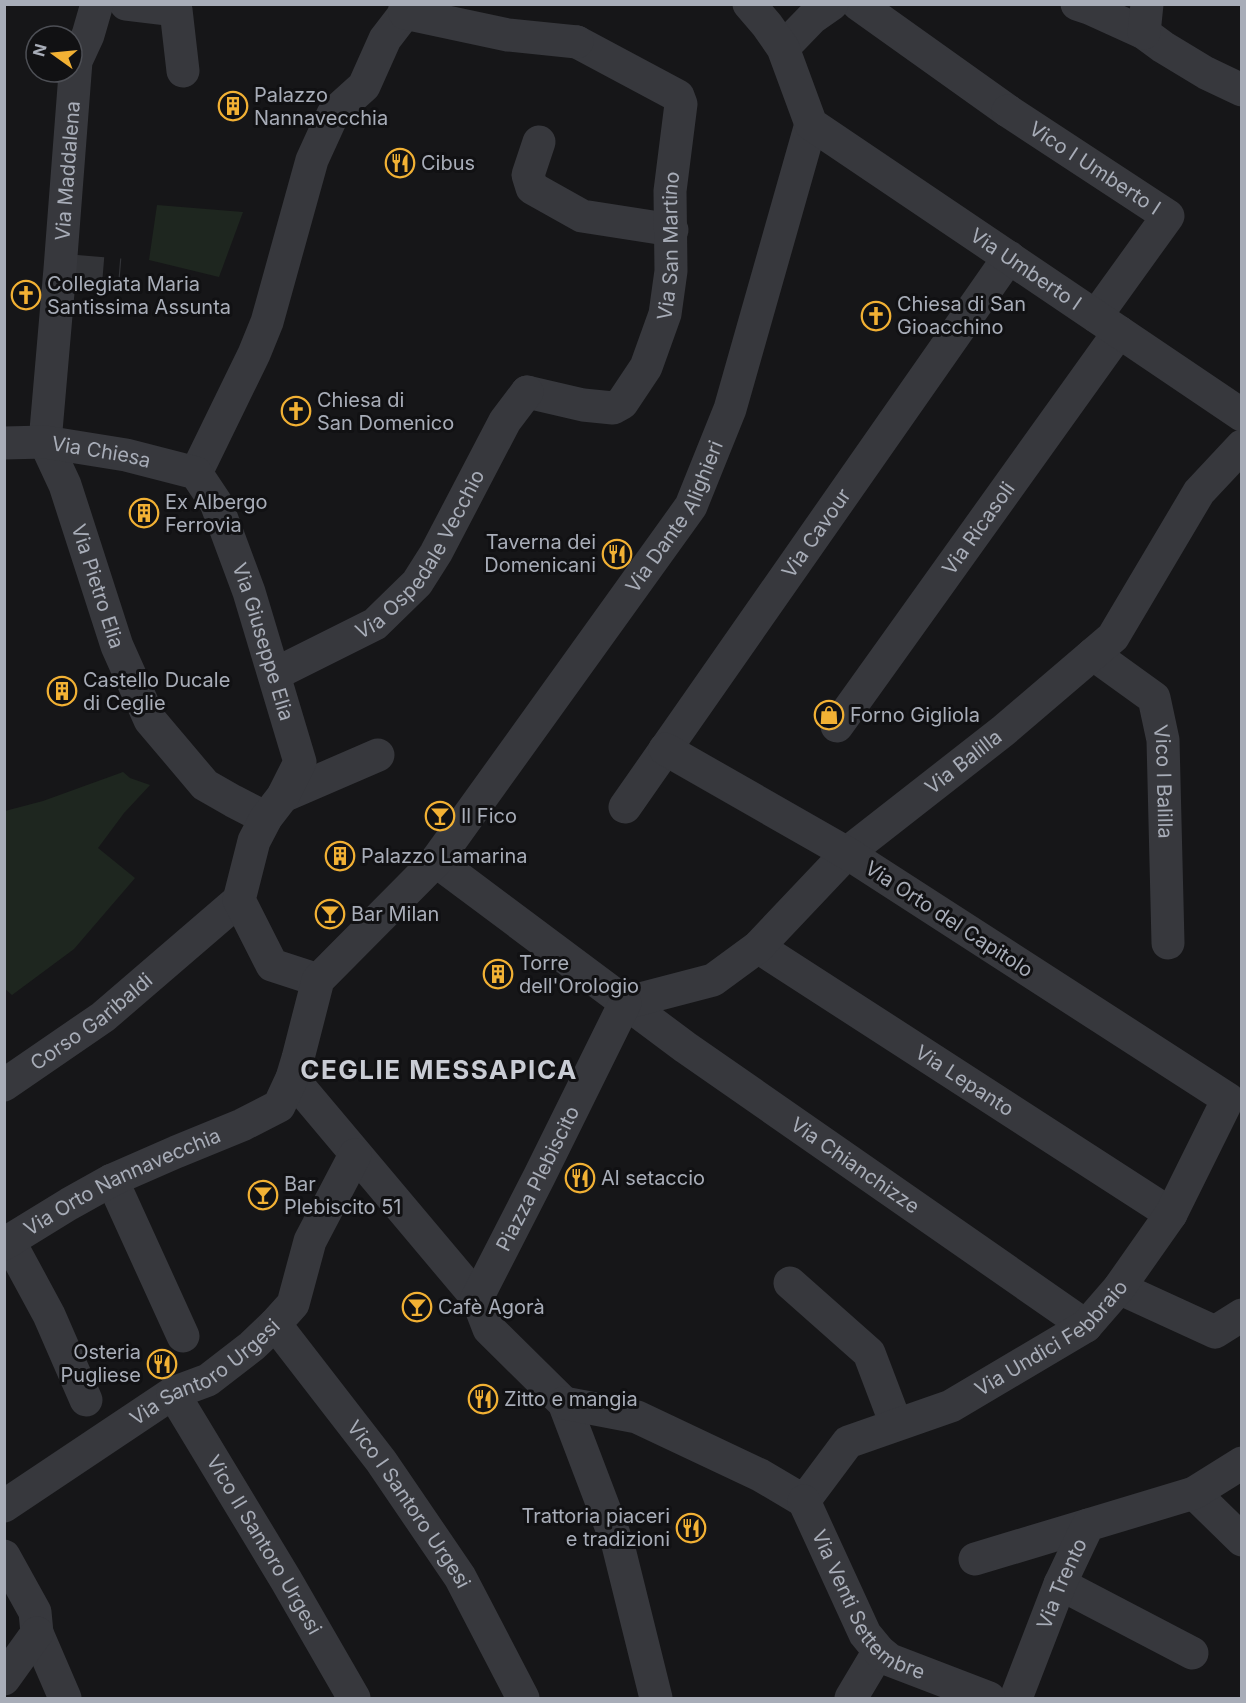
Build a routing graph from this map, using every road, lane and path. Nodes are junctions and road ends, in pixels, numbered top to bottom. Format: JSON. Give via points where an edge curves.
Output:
{"nodes":[{"id":1,"x":98,"y":4,"type":"edge"},
{"id":2,"x":126,"y":4,"type":"edge"},
{"id":3,"x":749,"y":4,"type":"edge"},
{"id":4,"x":832,"y":4,"type":"edge"},
{"id":5,"x":858,"y":4,"type":"edge"},
{"id":6,"x":1077,"y":4,"type":"edge"},
{"id":7,"x":405,"y":9,"type":"edge"},
{"id":8,"x":1146,"y":19,"type":"edge"},
{"id":9,"x":783,"y":48,"type":"junction"},
{"id":10,"x":183,"y":71,"type":"dead end"},
{"id":11,"x":1242,"y":90,"type":"edge"},
{"id":12,"x":811,"y":124,"type":"junction"},
{"id":13,"x":539,"y":142,"type":"dead end"},
{"id":14,"x":672,"y":230,"type":"junction"},
{"id":15,"x":1009,"y":257,"type":"junction"},
{"id":16,"x":1107,"y":324,"type":"junction"},
{"id":17,"x":527,"y":392,"type":"joint"},
{"id":18,"x":1242,"y":415,"type":"edge"},
{"id":19,"x":45,"y":442,"type":"junction"},
{"id":20,"x":4,"y":443,"type":"edge"},
{"id":21,"x":1242,"y":446,"type":"edge"},
{"id":22,"x":196,"y":473,"type":"junction"},
{"id":23,"x":1093,"y":654,"type":"junction"},
{"id":24,"x":275,"y":674,"type":"junction"},
{"id":25,"x":837,"y":726,"type":"dead end"},
{"id":26,"x":665,"y":749,"type":"junction"},
{"id":27,"x":378,"y":755,"type":"dead end"},
{"id":28,"x":274,"y":807,"type":"junction"},
{"id":29,"x":625,"y":807,"type":"dead end"},
{"id":30,"x":848,"y":853,"type":"junction"},
{"id":31,"x":436,"y":861,"type":"junction"},
{"id":32,"x":239,"y":900,"type":"junction"},
{"id":33,"x":1168,"y":943,"type":"dead end"},
{"id":34,"x":758,"y":947,"type":"junction"},
{"id":35,"x":318,"y":980,"type":"junction"},
{"id":36,"x":625,"y":1003,"type":"junction"},
{"id":37,"x":292,"y":1078,"type":"junction"},
{"id":38,"x":4,"y":1085,"type":"edge"},
{"id":39,"x":1228,"y":1100,"type":"joint"},
{"id":40,"x":355,"y":1155,"type":"junction"},
{"id":41,"x":112,"y":1180,"type":"junction"},
{"id":42,"x":1171,"y":1214,"type":"junction"},
{"id":43,"x":7,"y":1242,"type":"edge"},
{"id":44,"x":790,"y":1283,"type":"dead end"},
{"id":45,"x":1119,"y":1288,"type":"junction"},
{"id":46,"x":477,"y":1298,"type":"junction"},
{"id":47,"x":1242,"y":1315,"type":"edge"},
{"id":48,"x":275,"y":1324,"type":"junction"},
{"id":49,"x":1086,"y":1326,"type":"junction"},
{"id":50,"x":183,"y":1336,"type":"dead end"},
{"id":51,"x":173,"y":1393,"type":"junction"},
{"id":52,"x":86,"y":1400,"type":"dead end"},
{"id":53,"x":564,"y":1403,"type":"junction"},
{"id":54,"x":896,"y":1424,"type":"junction"},
{"id":55,"x":1242,"y":1463,"type":"edge"},
{"id":56,"x":1194,"y":1493,"type":"junction"},
{"id":57,"x":804,"y":1501,"type":"junction"},
{"id":58,"x":4,"y":1506,"type":"edge"},
{"id":59,"x":1088,"y":1525,"type":"junction"},
{"id":60,"x":1242,"y":1540,"type":"edge"},
{"id":61,"x":4,"y":1556,"type":"edge"},
{"id":62,"x":975,"y":1559,"type":"dead end"},
{"id":63,"x":1060,"y":1584,"type":"junction"},
{"id":64,"x":37,"y":1633,"type":"junction"},
{"id":65,"x":879,"y":1652,"type":"junction"},
{"id":66,"x":1192,"y":1653,"type":"dead end"},
{"id":67,"x":4,"y":1679,"type":"edge"},
{"id":68,"x":65,"y":1698,"type":"edge"},
{"id":69,"x":354,"y":1698,"type":"edge"},
{"id":70,"x":523,"y":1698,"type":"edge"},
{"id":71,"x":656,"y":1698,"type":"edge"},
{"id":72,"x":851,"y":1698,"type":"edge"},
{"id":73,"x":989,"y":1698,"type":"edge"},
{"id":74,"x":1016,"y":1698,"type":"edge"}],
"edges":[{"from":1,"to":19,"type":"street","name":"Via Maddalena","via":[[76,61],[65,270]]},
{"from":2,"to":10,"type":"street","via":[[176,10]]},
{"from":3,"to":9,"type":"street"},
{"from":4,"to":9,"type":"street"},
{"from":5,"to":16,"type":"street","name":"Vico I Umberto I","via":[[1008,111],[1168,216]]},
{"from":6,"to":8,"type":"street"},
{"from":7,"to":14,"type":"street","name":"Via San Martino","via":[[508,35],[577,42],[678,96],[681,104],[670,191]]},
{"from":7,"to":22,"type":"street","via":[[384,39],[364,86],[333,114],[312,160],[267,322]]},
{"from":8,"to":11,"type":"street","via":[[1206,73]]},
{"from":9,"to":12,"type":"street"},
{"from":12,"to":15,"type":"street","name":"Via Umberto I"},
{"from":12,"to":31,"type":"street","name":"Via Dante Alighieri","via":[[730,409],[691,506]]},
{"from":13,"to":14,"type":"street","via":[[528,175],[532,188],[582,216]]},
{"from":14,"to":17,"type":"street","name":"Via San Martino","via":[[665,314],[646,367],[622,403],[613,408],[583,405]]},
{"from":15,"to":16,"type":"street","name":"Via Umberto I"},
{"from":15,"to":26,"type":"street","name":"Via Cavour"},
{"from":16,"to":18,"type":"street","name":"Via Umberto I"},
{"from":16,"to":25,"type":"street","name":"Via Ricasoli"},
{"from":17,"to":24,"type":"street","name":"Via Ospedale Vecchio","via":[[505,421],[417,583],[375,624]]},
{"from":19,"to":20,"type":"street","name":"Via Chiesa"},
{"from":19,"to":22,"type":"street","name":"Via Chiesa","via":[[126,455]]},
{"from":19,"to":28,"type":"street","name":"Via Pietro Elia","via":[[65,485],[117,646],[150,720],[205,785],[233,801]]},
{"from":21,"to":23,"type":"street","name":"Via Balilla","via":[[1199,492],[1113,637]]},
{"from":22,"to":24,"type":"street","name":"Via Giuseppe Elia","via":[[216,503]]},
{"from":23,"to":30,"type":"street","name":"Via Balilla","via":[[1003,731]]},
{"from":23,"to":33,"type":"street","name":"Vico I Balilla","via":[[1154,698],[1163,740]]},
{"from":24,"to":28,"type":"street","name":"Via Giuseppe Elia","via":[[300,762]]},
{"from":26,"to":29,"type":"street","name":"Via Cavour"},
{"from":26,"to":30,"type":"street","name":"Via Orto del Capitolo"},
{"from":27,"to":28,"type":"street"},
{"from":28,"to":32,"type":"street","name":"Via Giuseppe Elia","via":[[254,841]]},
{"from":30,"to":34,"type":"street","name":"Via Balilla"},
{"from":30,"to":39,"type":"street","name":"Via Orto del Capitolo"},
{"from":31,"to":35,"type":"street"},
{"from":31,"to":36,"type":"street"},
{"from":32,"to":35,"type":"street","via":[[272,965]]},
{"from":32,"to":38,"type":"street","name":"Corso Garibaldi","via":[[103,1017]]},
{"from":34,"to":36,"type":"street","name":"Via Balilla","via":[[713,980]]},
{"from":34,"to":42,"type":"street","name":"Via Lepanto"},
{"from":35,"to":37,"type":"street"},
{"from":36,"to":46,"type":"street","name":"Piazza Plebiscito"},
{"from":36,"to":49,"type":"street","name":"Via Chianchizze"},
{"from":37,"to":40,"type":"street"},
{"from":37,"to":41,"type":"street","name":"Via Orto Nannavecchia","via":[[279,1106]]},
{"from":39,"to":42,"type":"street","name":"Via Undici Febbraio"},
{"from":40,"to":46,"type":"street"},
{"from":40,"to":48,"type":"street","name":"Via Santoro Urgesi","via":[[310,1240],[293,1304]]},
{"from":41,"to":43,"type":"street","name":"Via Orto Nannavecchia"},
{"from":41,"to":50,"type":"street"},
{"from":42,"to":45,"type":"street","name":"Via Undici Febbraio"},
{"from":43,"to":52,"type":"street","via":[[49,1315]]},
{"from":44,"to":54,"type":"street","via":[[869,1353]]},
{"from":45,"to":47,"type":"street","via":[[1215,1332]]},
{"from":45,"to":49,"type":"street","name":"Via Undici Febbraio"},
{"from":46,"to":53,"type":"street","via":[[489,1329]]},
{"from":48,"to":51,"type":"street","name":"Via Santoro Urgesi","via":[[208,1380]]},
{"from":48,"to":70,"type":"street","name":"Vico I Santoro Urgesi","via":[[381,1461],[460,1576]]},
{"from":49,"to":54,"type":"street","name":"Via Undici Febbraio","via":[[951,1406]]},
{"from":51,"to":58,"type":"street","name":"Via Santoro Urgesi"},
{"from":51,"to":69,"type":"street","name":"Vico II Santoro Urgesi"},
{"from":53,"to":57,"type":"street","via":[[637,1417],[760,1475]]},
{"from":53,"to":71,"type":"street","via":[[618,1545]]},
{"from":54,"to":57,"type":"street","name":"Via Undici Febbraio","via":[[848,1442]]},
{"from":55,"to":56,"type":"street","name":"Via Trento"},
{"from":56,"to":59,"type":"street","name":"Via Trento"},
{"from":56,"to":60,"type":"street"},
{"from":57,"to":65,"type":"street","name":"Via Venti Settembre","via":[[865,1634]]},
{"from":59,"to":62,"type":"street"},
{"from":59,"to":63,"type":"street","name":"Via Trento"},
{"from":61,"to":64,"type":"street","via":[[35,1612]]},
{"from":63,"to":66,"type":"street"},
{"from":63,"to":74,"type":"street","name":"Via Trento"},
{"from":64,"to":67,"type":"street"},
{"from":64,"to":68,"type":"street"},
{"from":65,"to":72,"type":"street"},
{"from":65,"to":73,"type":"street","name":"Via Venti Settembre","via":[[890,1660]]}]}
